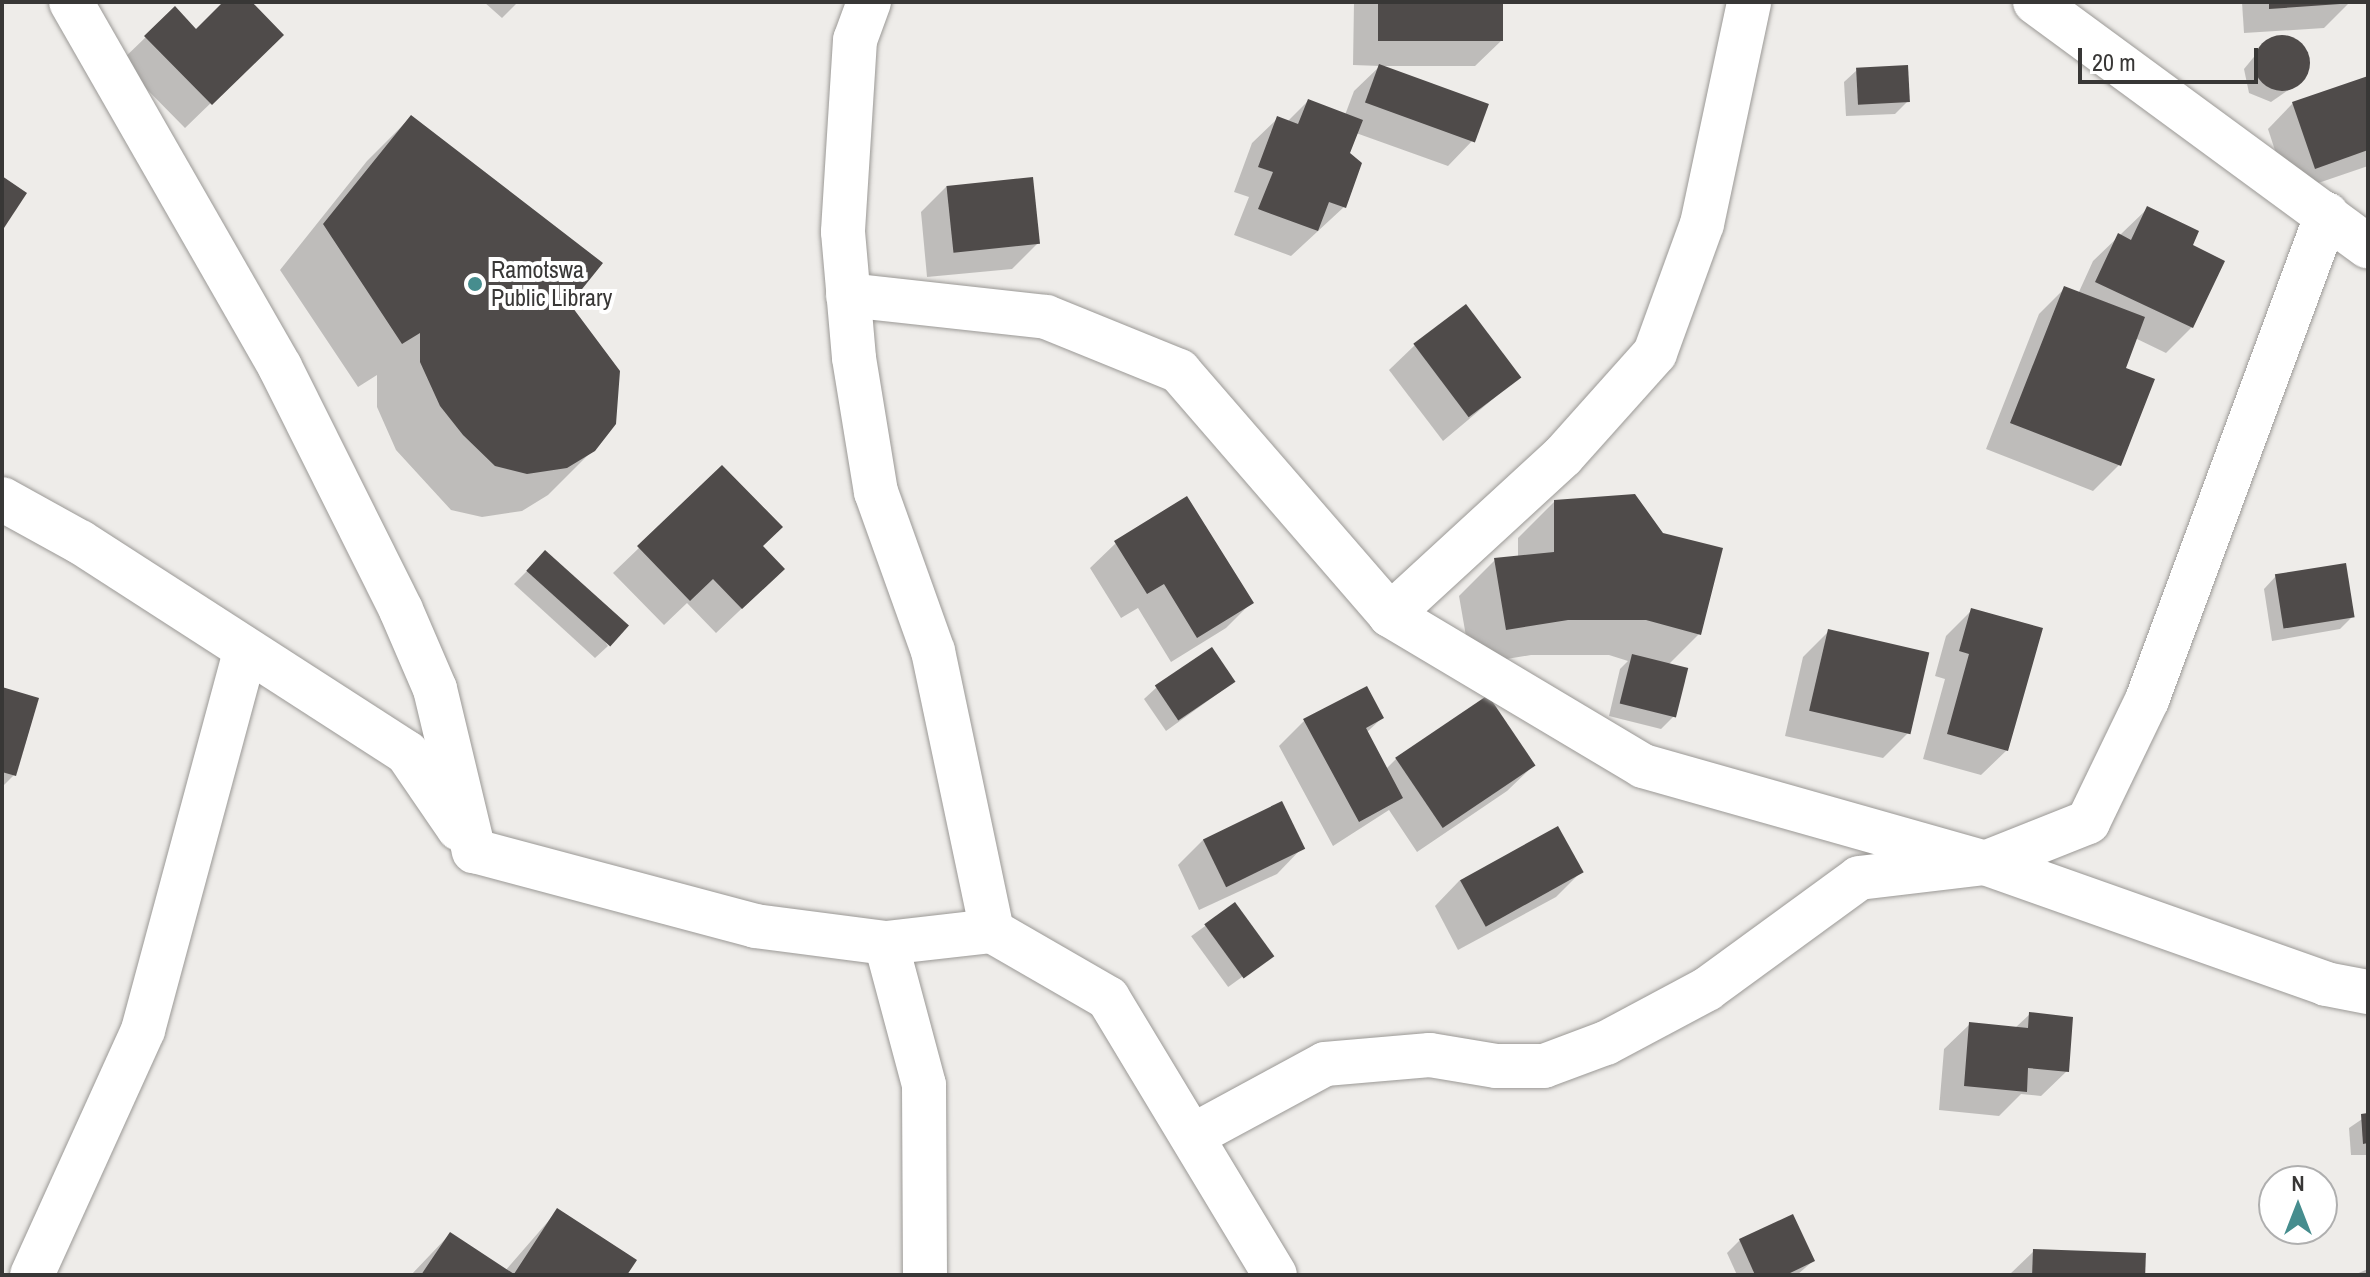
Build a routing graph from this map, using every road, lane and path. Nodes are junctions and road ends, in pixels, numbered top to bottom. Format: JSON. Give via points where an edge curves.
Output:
{"nodes":[{"id":1,"x":71,"y":2,"type":"edge"},
{"id":2,"x":869,"y":2,"type":"edge"},
{"id":3,"x":1749,"y":2,"type":"edge"},
{"id":4,"x":2035,"y":2,"type":"edge"},
{"id":5,"x":2327,"y":214,"type":"junction"},
{"id":6,"x":2368,"y":247,"type":"edge"},
{"id":7,"x":848,"y":295,"type":"junction"},
{"id":8,"x":2,"y":499,"type":"edge"},
{"id":9,"x":1390,"y":615,"type":"junction"},
{"id":10,"x":245,"y":651,"type":"junction"},
{"id":11,"x":474,"y":851,"type":"junction"},
{"id":12,"x":1985,"y":863,"type":"junction"},
{"id":13,"x":992,"y":931,"type":"junction"},
{"id":14,"x":886,"y":943,"type":"junction"},
{"id":15,"x":2368,"y":992,"type":"edge"},
{"id":16,"x":1192,"y":1136,"type":"junction"},
{"id":17,"x":32,"y":1275,"type":"edge"},
{"id":18,"x":925,"y":1275,"type":"edge"},
{"id":19,"x":1275,"y":1275,"type":"edge"}],
"edges":[{"from":1,"to":11,"type":"street","via":[[280,367],[401,610],[435,689]]},
{"from":2,"to":7,"type":"street","via":[[855,40],[843,232]]},
{"from":3,"to":9,"type":"street","via":[[1702,224],[1655,353],[1563,456]]},
{"from":4,"to":5,"type":"street"},
{"from":5,"to":6,"type":"street"},
{"from":5,"to":12,"type":"street","via":[[2147,700],[2088,822]]},
{"from":7,"to":9,"type":"street","via":[[1046,317],[1179,371]]},
{"from":7,"to":13,"type":"street","via":[[876,492],[933,651]]},
{"from":8,"to":10,"type":"street","via":[[80,542]]},
{"from":9,"to":12,"type":"street","via":[[1643,766]]},
{"from":10,"to":11,"type":"street","via":[[407,753]]},
{"from":10,"to":17,"type":"street","via":[[143,1030]]},
{"from":11,"to":14,"type":"street","via":[[755,926]]},
{"from":12,"to":15,"type":"street","via":[[2326,984]]},
{"from":12,"to":16,"type":"street","via":[[1859,878],[1707,989],[1606,1043],[1544,1066],[1496,1066],[1430,1055],[1325,1064]]},
{"from":13,"to":14,"type":"street"},
{"from":13,"to":16,"type":"street","via":[[1108,998]]},
{"from":14,"to":18,"type":"street","via":[[924,1085]]},
{"from":16,"to":19,"type":"street"}]}
